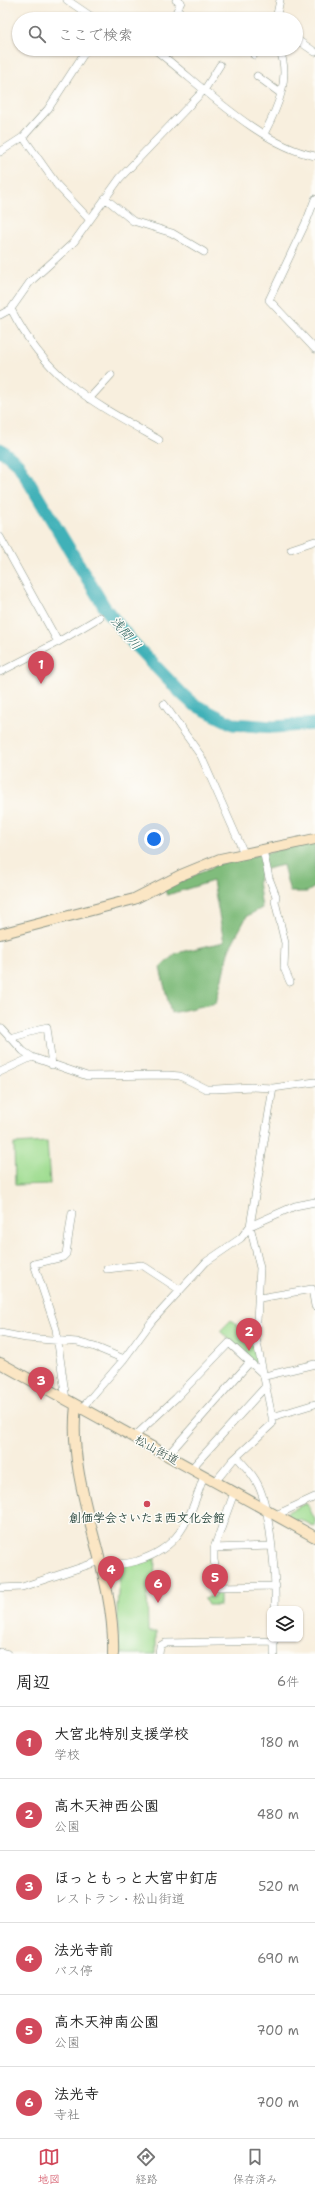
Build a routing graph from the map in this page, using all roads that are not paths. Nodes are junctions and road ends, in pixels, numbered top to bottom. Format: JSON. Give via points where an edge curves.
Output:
{"nodes":[{"id":1,"x":67,"y":0,"type":"edge"},
{"id":2,"x":176,"y":0,"type":"edge"},
{"id":3,"x":280,"y":0,"type":"edge"},
{"id":4,"x":85,"y":12,"type":"edge"},
{"id":5,"x":177,"y":12,"type":"edge"},
{"id":6,"x":277,"y":12,"type":"edge"},
{"id":7,"x":303,"y":44,"type":"edge"},
{"id":8,"x":315,"y":52,"type":"edge"},
{"id":9,"x":82,"y":56,"type":"edge"},
{"id":10,"x":164,"y":56,"type":"edge"},
{"id":11,"x":280,"y":56,"type":"edge"},
{"id":12,"x":220,"y":65,"type":"dead end"},
{"id":13,"x":257,"y":76,"type":"dead end"},
{"id":14,"x":205,"y":89,"type":"junction"},
{"id":15,"x":280,"y":93,"type":"junction"},
{"id":16,"x":264,"y":134,"type":"junction"},
{"id":17,"x":23,"y":137,"type":"junction"},
{"id":18,"x":0,"y":152,"type":"edge"},
{"id":19,"x":315,"y":156,"type":"edge"},
{"id":20,"x":105,"y":198,"type":"junction"},
{"id":21,"x":315,"y":199,"type":"edge"},
{"id":22,"x":89,"y":219,"type":"junction"},
{"id":23,"x":204,"y":252,"type":"dead end"},
{"id":24,"x":11,"y":308,"type":"junction"},
{"id":25,"x":0,"y":315,"type":"edge"},
{"id":26,"x":315,"y":349,"type":"edge"},
{"id":27,"x":111,"y":375,"type":"dead end"},
{"id":28,"x":89,"y":399,"type":"junction"},
{"id":29,"x":159,"y":440,"type":"dead end"},
{"id":30,"x":0,"y":537,"type":"edge"},
{"id":31,"x":315,"y":541,"type":"edge"},
{"id":32,"x":291,"y":549,"type":"dead end"},
{"id":33,"x":100,"y":617,"type":"dead end"},
{"id":34,"x":58,"y":642,"type":"junction"},
{"id":35,"x":1,"y":668,"type":"edge"},
{"id":36,"x":164,"y":704,"type":"dead end"},
{"id":37,"x":315,"y":839,"type":"edge"},
{"id":38,"x":262,"y":850,"type":"junction"},
{"id":39,"x":244,"y":854,"type":"junction"},
{"id":40,"x":0,"y":934,"type":"edge"},
{"id":41,"x":290,"y":982,"type":"dead end"},
{"id":42,"x":0,"y":1026,"type":"edge"},
{"id":43,"x":9,"y":1037,"type":"junction"},
{"id":44,"x":32,"y":1058,"type":"junction"},
{"id":45,"x":52,"y":1065,"type":"junction"},
{"id":46,"x":0,"y":1072,"type":"edge"},
{"id":47,"x":315,"y":1082,"type":"edge"},
{"id":48,"x":273,"y":1088,"type":"junction"},
{"id":49,"x":315,"y":1202,"type":"edge"},
{"id":50,"x":72,"y":1213,"type":"dead end"},
{"id":51,"x":250,"y":1226,"type":"junction"},
{"id":52,"x":107,"y":1269,"type":"dead end"},
{"id":53,"x":180,"y":1290,"type":"junction"},
{"id":54,"x":260,"y":1298,"type":"junction"},
{"id":55,"x":315,"y":1306,"type":"edge"},
{"id":56,"x":0,"y":1334,"type":"edge"},
{"id":57,"x":58,"y":1340,"type":"junction"},
{"id":58,"x":124,"y":1359,"type":"junction"},
{"id":59,"x":250,"y":1362,"type":"junction"},
{"id":60,"x":0,"y":1363,"type":"edge"},
{"id":61,"x":315,"y":1364,"type":"edge"},
{"id":62,"x":264,"y":1376,"type":"junction"},
{"id":63,"x":266,"y":1386,"type":"junction"},
{"id":64,"x":66,"y":1400,"type":"junction"},
{"id":65,"x":315,"y":1404,"type":"edge"},
{"id":66,"x":79,"y":1407,"type":"junction"},
{"id":67,"x":272,"y":1417,"type":"junction"},
{"id":68,"x":134,"y":1437,"type":"junction"},
{"id":69,"x":167,"y":1456,"type":"junction"},
{"id":70,"x":237,"y":1457,"type":"junction"},
{"id":71,"x":191,"y":1469,"type":"junction"},
{"id":72,"x":204,"y":1476,"type":"junction"},
{"id":73,"x":215,"y":1482,"type":"junction"},
{"id":74,"x":234,"y":1493,"type":"junction"},
{"id":75,"x":315,"y":1497,"type":"edge"},
{"id":76,"x":265,"y":1509,"type":"junction"},
{"id":77,"x":276,"y":1515,"type":"junction"},
{"id":78,"x":315,"y":1537,"type":"edge"},
{"id":79,"x":271,"y":1546,"type":"junction"},
{"id":80,"x":214,"y":1548,"type":"junction"},
{"id":81,"x":100,"y":1561,"type":"junction"},
{"id":82,"x":276,"y":1586,"type":"junction"},
{"id":83,"x":0,"y":1588,"type":"edge"},
{"id":84,"x":275,"y":1606,"type":"edge"},
{"id":85,"x":267,"y":1640,"type":"edge"},
{"id":86,"x":274,"y":1642,"type":"edge"},
{"id":87,"x":0,"y":1652,"type":"edge"},
{"id":88,"x":8,"y":1654,"type":"edge"},
{"id":89,"x":113,"y":1654,"type":"edge"},
{"id":90,"x":159,"y":1654,"type":"edge"},
{"id":91,"x":274,"y":1654,"type":"edge"}],
"edges":[{"from":1,"to":4,"type":"street"},
{"from":2,"to":5,"type":"street","via":[[182,2]]},
{"from":3,"to":6,"type":"street"},
{"from":7,"to":8,"type":"street"},
{"from":9,"to":17,"type":"street","via":[[48,109]]},
{"from":10,"to":14,"type":"street"},
{"from":11,"to":15,"type":"street","via":[[284,67]]},
{"from":12,"to":14,"type":"street"},
{"from":13,"to":15,"type":"street"},
{"from":14,"to":16,"type":"street"},
{"from":14,"to":20,"type":"street","via":[[120,178]]},
{"from":15,"to":16,"type":"street","via":[[279,105]]},
{"from":16,"to":19,"type":"street","via":[[298,153]]},
{"from":17,"to":18,"type":"street"},
{"from":17,"to":22,"type":"street","via":[[56,185]]},
{"from":20,"to":22,"type":"street"},
{"from":20,"to":23,"type":"street","via":[[133,221],[172,232]]},
{"from":21,"to":26,"type":"street","via":[[269,300]]},
{"from":22,"to":24,"type":"street","via":[[74,242],[30,282]]},
{"from":24,"to":25,"type":"street"},
{"from":24,"to":28,"type":"street","via":[[38,354]]},
{"from":27,"to":28,"type":"street"},
{"from":28,"to":29,"type":"street"},
{"from":30,"to":34,"type":"street"},
{"from":31,"to":32,"type":"street"},
{"from":33,"to":34,"type":"street"},
{"from":34,"to":35,"type":"street"},
{"from":36,"to":39,"type":"street","via":[[201,756]]},
{"from":37,"to":38,"type":"street"},
{"from":38,"to":39,"type":"street"},
{"from":38,"to":41,"type":"street","via":[[276,896],[285,943],[284,968]]},
{"from":39,"to":40,"type":"street","via":[[204,864],[134,899]]},
{"from":42,"to":43,"type":"street"},
{"from":43,"to":44,"type":"street"},
{"from":43,"to":45,"type":"street","via":[[47,1027]]},
{"from":44,"to":45,"type":"street"},
{"from":44,"to":46,"type":"street"},
{"from":45,"to":48,"type":"street","via":[[87,1076],[180,1076],[206,1089]]},
{"from":47,"to":48,"type":"street"},
{"from":48,"to":51,"type":"street"},
{"from":49,"to":51,"type":"street","via":[[295,1206]]},
{"from":50,"to":57,"type":"street","via":[[66,1254],[34,1264]]},
{"from":51,"to":53,"type":"street","via":[[241,1238],[206,1262]]},
{"from":51,"to":54,"type":"street","via":[[260,1268]]},
{"from":52,"to":53,"type":"street","via":[[142,1265]]},
{"from":53,"to":58,"type":"street"},
{"from":54,"to":55,"type":"street","via":[[312,1289]]},
{"from":54,"to":62,"type":"street","via":[[256,1338]]},
{"from":56,"to":57,"type":"street"},
{"from":57,"to":58,"type":"street","via":[[95,1347]]},
{"from":57,"to":64,"type":"street"},
{"from":58,"to":66,"type":"street"},
{"from":59,"to":62,"type":"street"},
{"from":59,"to":68,"type":"street","via":[[229,1343]]},
{"from":59,"to":69,"type":"street"},
{"from":60,"to":64,"type":"street","name":"松山街道"},
{"from":61,"to":62,"type":"street"},
{"from":62,"to":63,"type":"street"},
{"from":63,"to":67,"type":"street"},
{"from":63,"to":71,"type":"street"},
{"from":64,"to":66,"type":"street","name":"松山街道"},
{"from":65,"to":67,"type":"street"},
{"from":66,"to":68,"type":"street","name":"松山街道"},
{"from":66,"to":81,"type":"street","via":[[78,1461]]},
{"from":67,"to":70,"type":"street","via":[[272,1424]]},
{"from":68,"to":69,"type":"street","name":"松山街道"},
{"from":69,"to":71,"type":"street","name":"松山街道"},
{"from":70,"to":73,"type":"street"},
{"from":70,"to":76,"type":"street","via":[[257,1481]]},
{"from":71,"to":72,"type":"street","name":"松山街道"},
{"from":72,"to":73,"type":"street","name":"松山街道"},
{"from":72,"to":81,"type":"street","via":[[187,1524],[166,1547],[148,1557],[128,1563]]},
{"from":73,"to":74,"type":"street","name":"松山街道"},
{"from":74,"to":76,"type":"street","name":"松山街道"},
{"from":74,"to":80,"type":"street"},
{"from":75,"to":77,"type":"street"},
{"from":76,"to":77,"type":"street","name":"松山街道"},
{"from":76,"to":79,"type":"street"},
{"from":77,"to":78,"type":"street","name":"松山街道"},
{"from":79,"to":80,"type":"street"},
{"from":79,"to":82,"type":"street"},
{"from":80,"to":82,"type":"street","via":[[219,1587]]},
{"from":81,"to":83,"type":"street","via":[[22,1588]]},
{"from":81,"to":89,"type":"street","via":[[111,1611]]},
{"from":82,"to":84,"type":"street"},
{"from":85,"to":90,"type":"street","via":[[165,1643],[160,1646]]},
{"from":86,"to":91,"type":"street"},
{"from":87,"to":88,"type":"street"}]}
